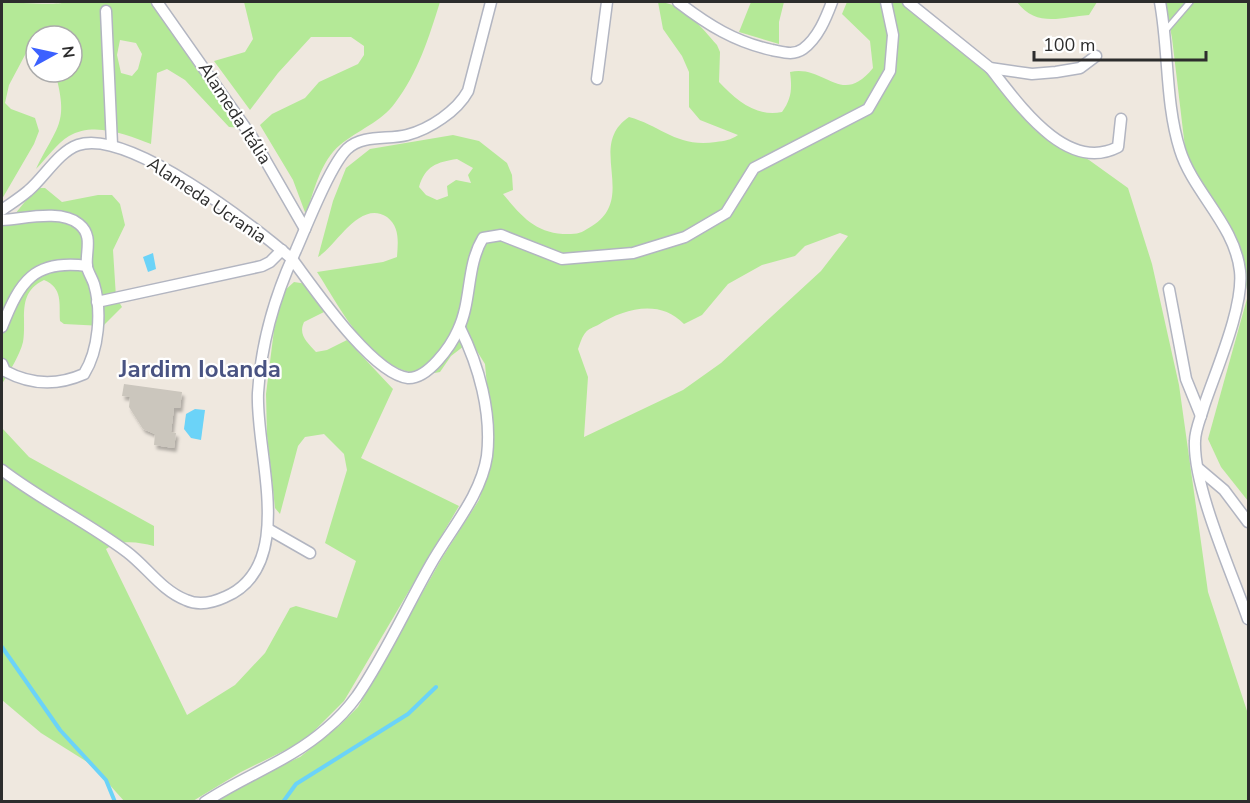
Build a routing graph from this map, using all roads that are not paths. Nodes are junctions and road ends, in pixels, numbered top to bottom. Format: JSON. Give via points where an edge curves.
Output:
{"nodes":[{"id":1,"x":157,"y":2,"type":"edge"},
{"id":2,"x":491,"y":2,"type":"edge"},
{"id":3,"x":607,"y":2,"type":"edge"},
{"id":4,"x":678,"y":2,"type":"edge"},
{"id":5,"x":832,"y":2,"type":"edge"},
{"id":6,"x":886,"y":2,"type":"edge"},
{"id":7,"x":908,"y":2,"type":"edge"},
{"id":8,"x":1160,"y":2,"type":"edge"},
{"id":9,"x":1190,"y":2,"type":"edge"},
{"id":10,"x":106,"y":11,"type":"dead end"},
{"id":11,"x":1165,"y":31,"type":"junction"},
{"id":12,"x":1096,"y":56,"type":"dead end"},
{"id":13,"x":990,"y":68,"type":"junction"},
{"id":14,"x":597,"y":79,"type":"dead end"},
{"id":15,"x":1121,"y":119,"type":"dead end"},
{"id":16,"x":112,"y":145,"type":"junction"},
{"id":17,"x":2,"y":210,"type":"edge"},
{"id":18,"x":2,"y":220,"type":"edge"},
{"id":19,"x":305,"y":229,"type":"junction"},
{"id":20,"x":282,"y":250,"type":"junction"},
{"id":21,"x":292,"y":259,"type":"junction"},
{"id":22,"x":87,"y":266,"type":"junction"},
{"id":23,"x":1169,"y":289,"type":"dead end"},
{"id":24,"x":97,"y":302,"type":"junction"},
{"id":25,"x":2,"y":327,"type":"edge"},
{"id":26,"x":459,"y":328,"type":"junction"},
{"id":27,"x":2,"y":364,"type":"edge"},
{"id":28,"x":1200,"y":420,"type":"junction"},
{"id":29,"x":1198,"y":468,"type":"junction"},
{"id":30,"x":2,"y":471,"type":"edge"},
{"id":31,"x":1248,"y":522,"type":"edge"},
{"id":32,"x":268,"y":529,"type":"junction"},
{"id":33,"x":310,"y":553,"type":"dead end"},
{"id":34,"x":1248,"y":619,"type":"edge"},
{"id":35,"x":205,"y":801,"type":"edge"}],
"edges":[{"from":1,"to":19,"type":"street","name":"Alameda Itália","via":[[252,137]]},
{"from":2,"to":19,"type":"street","via":[[462,103],[407,135],[361,141],[348,148],[334,166]]},
{"from":3,"to":14,"type":"street"},
{"from":4,"to":5,"type":"street","via":[[745,45],[789,54],[805,48]]},
{"from":6,"to":26,"type":"street","name":"Alameda Ucrania","via":[[893,35],[890,71],[868,109],[754,168],[726,213],[685,237],[633,253],[562,259],[501,235],[483,238],[475,252]]},
{"from":7,"to":13,"type":"street"},
{"from":8,"to":11,"type":"street"},
{"from":9,"to":11,"type":"lane"},
{"from":10,"to":16,"type":"street"},
{"from":11,"to":28,"type":"street","via":[[1180,152],[1231,238],[1240,271],[1236,307]]},
{"from":12,"to":13,"type":"street","via":[[1080,68],[1056,72],[1032,74]]},
{"from":13,"to":15,"type":"street","via":[[1042,130],[1086,154],[1104,154],[1118,147]]},
{"from":16,"to":17,"type":"street","name":"Alameda Ucrania","via":[[92,142],[67,150],[27,193]]},
{"from":16,"to":20,"type":"street","name":"Alameda Ucrania","via":[[155,163]]},
{"from":18,"to":22,"type":"street","via":[[69,218],[81,225],[89,240]]},
{"from":19,"to":21,"type":"street"},
{"from":20,"to":21,"type":"street","name":"Alameda Ucrania"},
{"from":20,"to":24,"type":"street","via":[[262,266]]},
{"from":21,"to":26,"type":"street","name":"Alameda Ucrania","via":[[340,323],[394,373],[407,378],[418,376],[443,356]]},
{"from":21,"to":32,"type":"street","via":[[272,309],[258,393]]},
{"from":22,"to":24,"type":"street"},
{"from":22,"to":25,"type":"street","via":[[68,264],[36,271],[23,285]]},
{"from":23,"to":28,"type":"street","via":[[1186,379]]},
{"from":24,"to":27,"type":"street","via":[[96,344],[84,374],[54,383],[33,382],[5,371]]},
{"from":26,"to":35,"type":"street","via":[[477,370],[487,434],[487,456],[477,492],[446,537],[357,696],[326,729],[293,753]]},
{"from":28,"to":29,"type":"street","via":[[1195,440]]},
{"from":29,"to":31,"type":"street","via":[[1224,490]]},
{"from":29,"to":34,"type":"street"},
{"from":30,"to":32,"type":"street","via":[[128,552],[174,594],[188,601],[212,602],[232,594],[250,580]]},
{"from":32,"to":33,"type":"street"}]}
